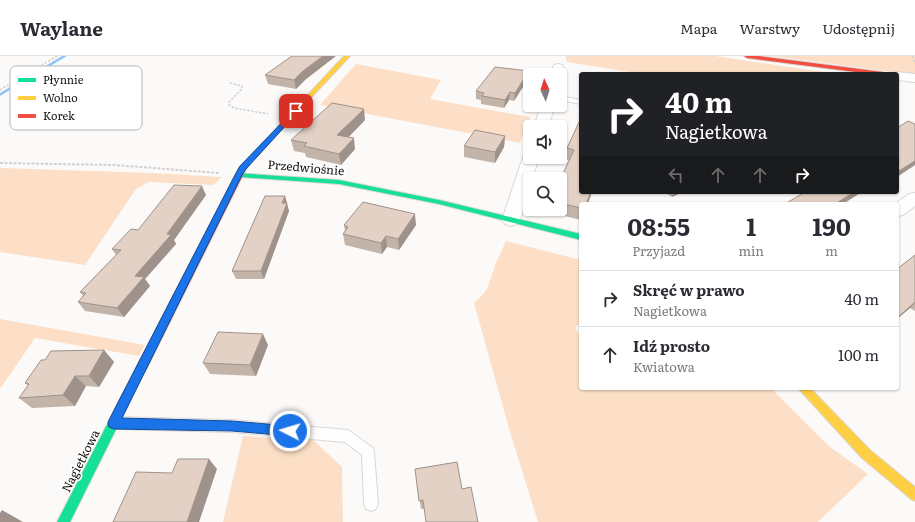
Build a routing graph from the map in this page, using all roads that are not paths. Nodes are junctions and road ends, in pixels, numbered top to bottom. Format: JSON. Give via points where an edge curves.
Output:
{"nodes":[{"id":1,"x":347,"y":56,"type":"edge"},
{"id":2,"x":747,"y":56,"type":"edge"},
{"id":3,"x":868,"y":72,"type":"edge"},
{"id":4,"x":899,"y":76,"type":"edge"},
{"id":5,"x":915,"y":78,"type":"edge"},
{"id":6,"x":567,"y":99,"type":"edge"},
{"id":7,"x":579,"y":102,"type":"edge"},
{"id":8,"x":529,"y":164,"type":"edge"},
{"id":9,"x":239,"y":175,"type":"junction"},
{"id":10,"x":915,"y":198,"type":"edge"},
{"id":11,"x":899,"y":210,"type":"edge"},
{"id":12,"x":511,"y":220,"type":"junction"},
{"id":13,"x":579,"y":237,"type":"edge"},
{"id":14,"x":805,"y":390,"type":"edge"},
{"id":15,"x":114,"y":423,"type":"junction"},
{"id":16,"x":915,"y":495,"type":"edge"},
{"id":17,"x":371,"y":504,"type":"dead end"},
{"id":18,"x":63,"y":522,"type":"edge"}],
"edges":[{"from":1,"to":9,"type":"street","name":"Nagietkowa"},
{"from":2,"to":3,"type":"street"},
{"from":4,"to":5,"type":"street"},
{"from":6,"to":7,"type":"lane"},
{"from":8,"to":12,"type":"street"},
{"from":9,"to":12,"type":"street","name":"Przedwiośnie","via":[[339,182],[439,202]]},
{"from":9,"to":15,"type":"street","name":"Nagietkowa"},
{"from":10,"to":11,"type":"street"},
{"from":12,"to":13,"type":"street","name":"Przedwiośnie"},
{"from":14,"to":16,"type":"street","via":[[866,454]]},
{"from":15,"to":17,"type":"lane","via":[[232,426],[348,436],[368,452]]},
{"from":15,"to":18,"type":"street","name":"Nagietkowa"}]}
